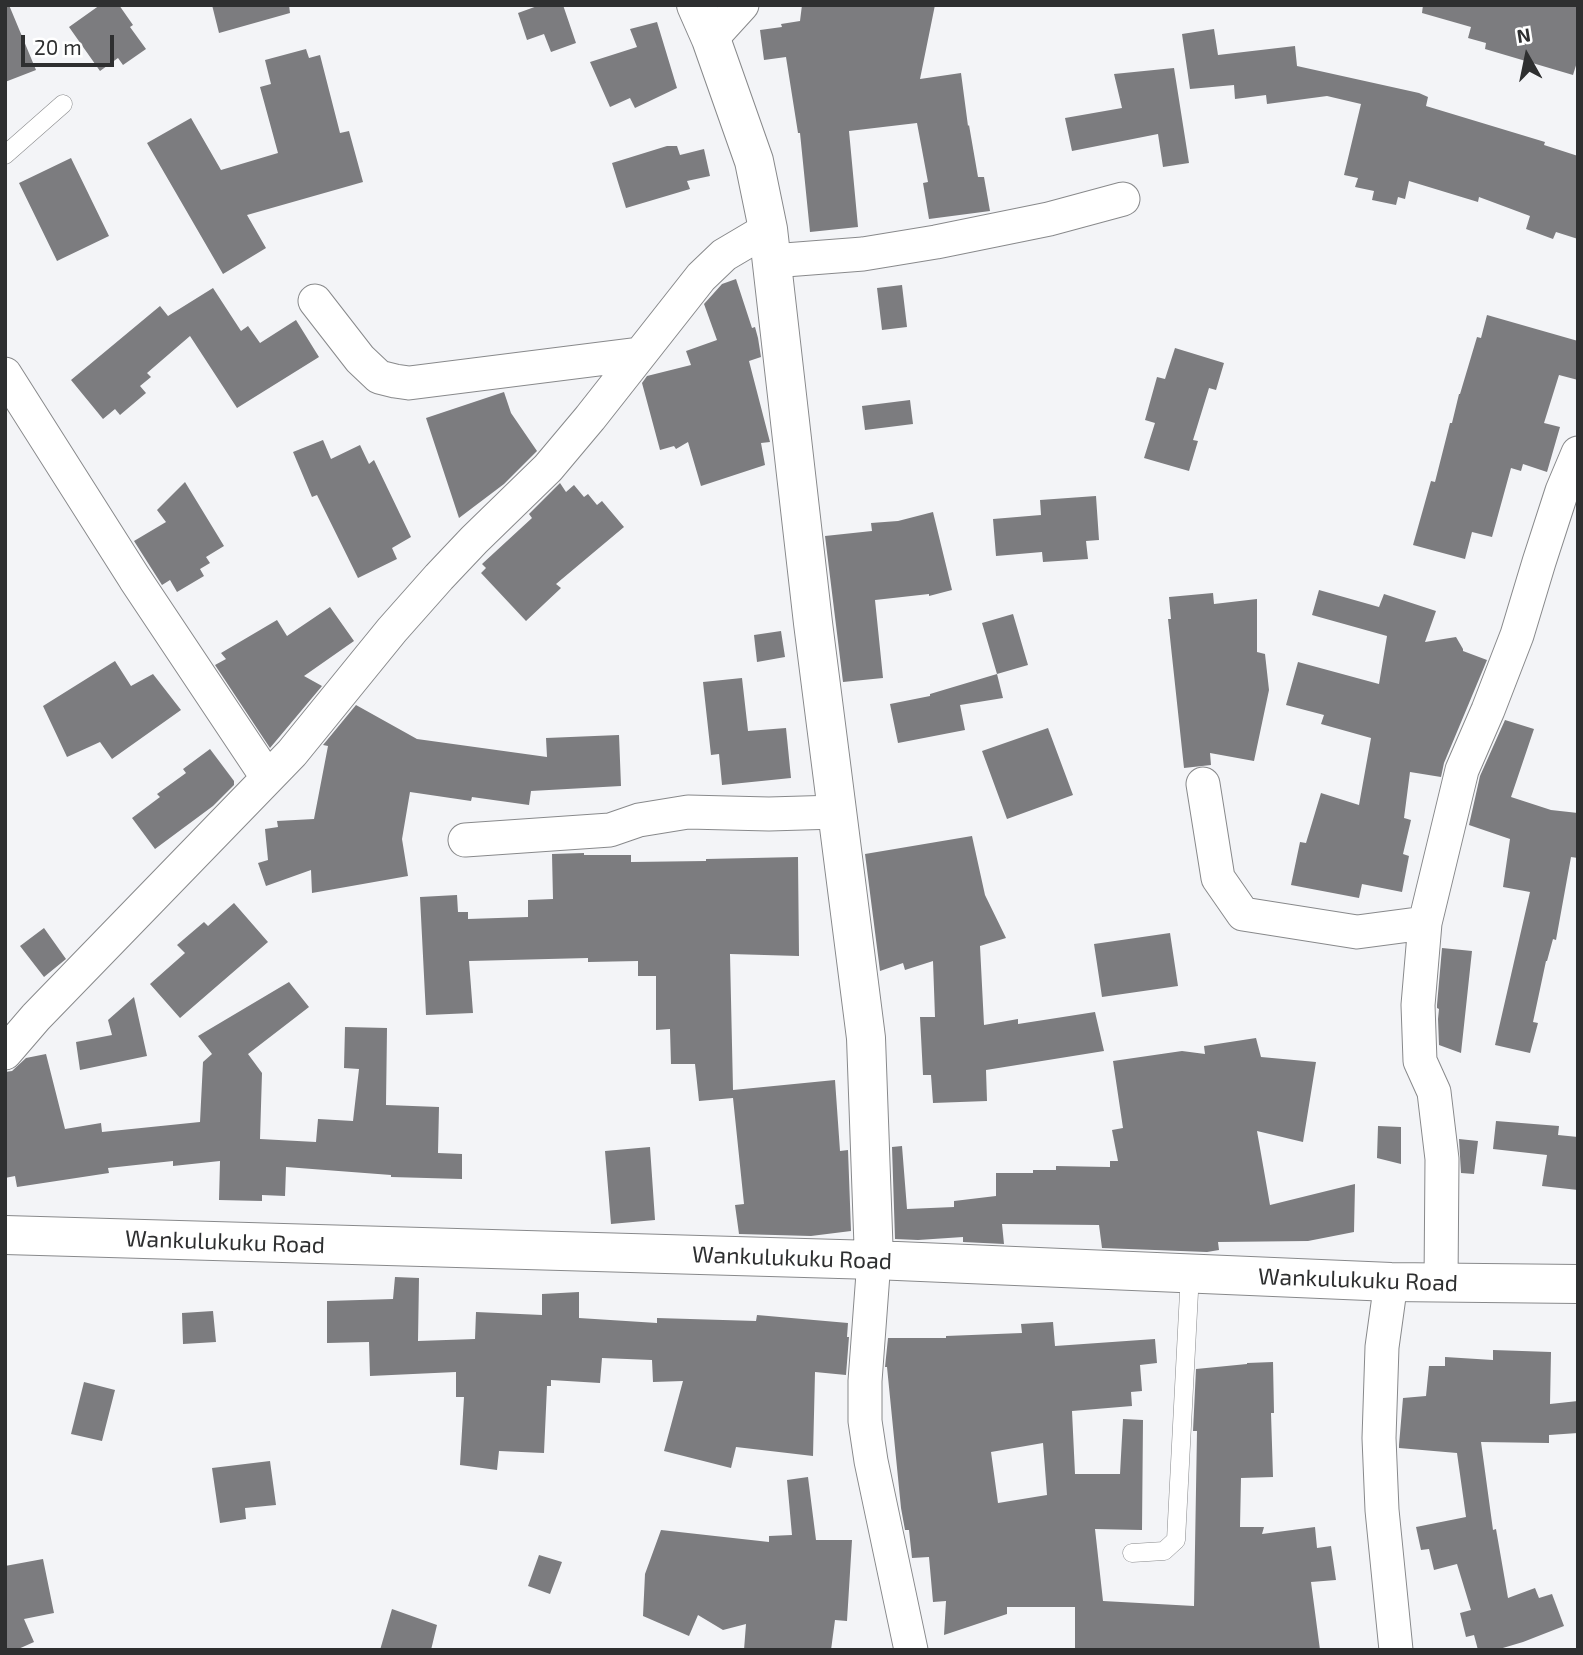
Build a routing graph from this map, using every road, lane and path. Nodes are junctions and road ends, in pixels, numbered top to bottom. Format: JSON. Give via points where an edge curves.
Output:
{"nodes":[{"id":1,"x":742,"y":5,"type":"edge"},
{"id":2,"x":703,"y":22,"type":"edge"},
{"id":3,"x":63,"y":104,"type":"dead end"},
{"id":4,"x":5,"y":155,"type":"edge"},
{"id":5,"x":1123,"y":199,"type":"dead end"},
{"id":6,"x":770,"y":245,"type":"junction"},
{"id":7,"x":315,"y":301,"type":"dead end"},
{"id":8,"x":639,"y":354,"type":"junction"},
{"id":9,"x":5,"y":374,"type":"edge"},
{"id":10,"x":1578,"y":453,"type":"edge"},
{"id":11,"x":267,"y":777,"type":"junction"},
{"id":12,"x":1203,"y":785,"type":"dead end"},
{"id":13,"x":837,"y":812,"type":"junction"},
{"id":14,"x":465,"y":840,"type":"dead end"},
{"id":15,"x":1425,"y":923,"type":"junction"},
{"id":16,"x":5,"y":1053,"type":"edge"},
{"id":17,"x":5,"y":1236,"type":"edge"},
{"id":18,"x":874,"y":1260,"type":"junction"},
{"id":19,"x":1189,"y":1273,"type":"junction"},
{"id":20,"x":1391,"y":1282,"type":"junction"},
{"id":21,"x":1441,"y":1283,"type":"junction"},
{"id":22,"x":1578,"y":1284,"type":"edge"},
{"id":23,"x":1132,"y":1553,"type":"dead end"},
{"id":24,"x":911,"y":1650,"type":"edge"},
{"id":25,"x":1396,"y":1650,"type":"edge"}],
"edges":[{"from":1,"to":2,"type":"street"},
{"from":2,"to":6,"type":"main road","via":[[754,161]]},
{"from":3,"to":4,"type":"lane"},
{"from":5,"to":6,"type":"street","via":[[1049,219],[863,254]]},
{"from":6,"to":8,"type":"street","via":[[724,255]]},
{"from":6,"to":13,"type":"main road"},
{"from":7,"to":8,"type":"street","via":[[360,359],[379,377],[395,382]]},
{"from":8,"to":11,"type":"street","via":[[548,468],[439,577]]},
{"from":9,"to":11,"type":"street"},
{"from":10,"to":15,"type":"street","via":[[1517,635],[1462,769]]},
{"from":11,"to":16,"type":"street"},
{"from":12,"to":15,"type":"street","via":[[1218,878],[1243,914],[1357,932]]},
{"from":13,"to":14,"type":"street","via":[[688,812],[610,830]]},
{"from":13,"to":18,"type":"main road","via":[[866,1038]]},
{"from":15,"to":21,"type":"street","via":[[1418,1005],[1420,1061],[1434,1092],[1442,1159]]},
{"from":17,"to":18,"type":"main road","name":"Wankulukuku Road"},
{"from":18,"to":19,"type":"main road","name":"Wankulukuku Road"},
{"from":18,"to":24,"type":"street","via":[[865,1421]]},
{"from":19,"to":20,"type":"main road","name":"Wankulukuku Road"},
{"from":19,"to":23,"type":"lane","via":[[1176,1540],[1164,1551]]},
{"from":20,"to":21,"type":"main road","name":"Wankulukuku Road"},
{"from":20,"to":25,"type":"street","via":[[1379,1385],[1379,1438]]},
{"from":21,"to":22,"type":"main road","name":"Wankulukuku Road"}]}
